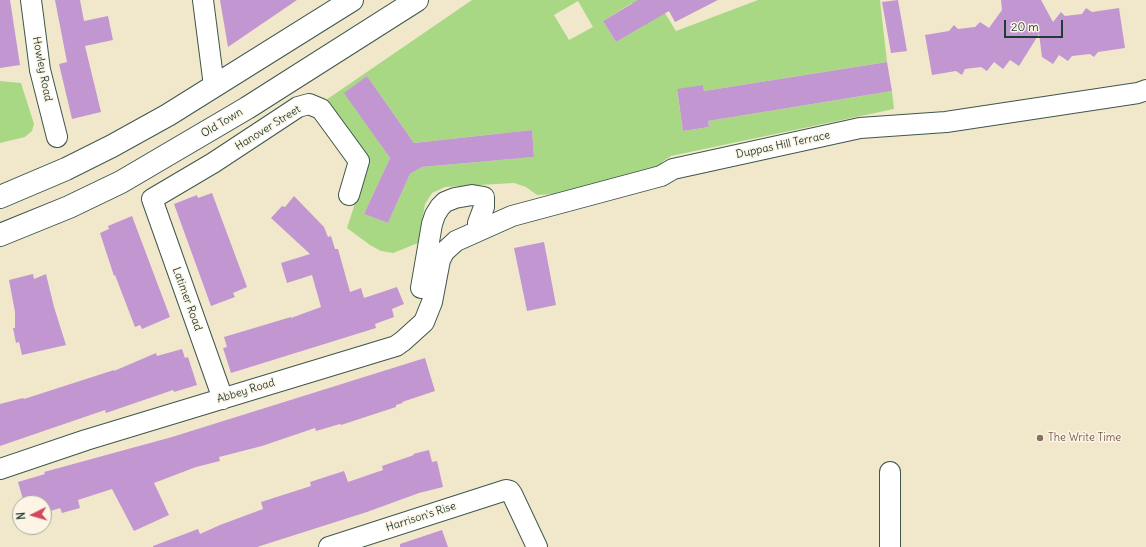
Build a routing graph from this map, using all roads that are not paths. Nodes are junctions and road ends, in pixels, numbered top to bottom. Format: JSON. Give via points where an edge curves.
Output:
{"nodes":[{"id":1,"x":31,"y":0,"type":"edge"},
{"id":2,"x":203,"y":0,"type":"edge"},
{"id":3,"x":352,"y":0,"type":"edge"},
{"id":4,"x":417,"y":0,"type":"edge"},
{"id":5,"x":214,"y":86,"type":"junction"},
{"id":6,"x":1146,"y":90,"type":"edge"},
{"id":7,"x":57,"y":137,"type":"dead end"},
{"id":8,"x":4,"y":195,"type":"edge"},
{"id":9,"x":349,"y":195,"type":"dead end"},
{"id":10,"x":152,"y":199,"type":"joint"},
{"id":11,"x":478,"y":230,"type":"junction"},
{"id":12,"x":9,"y":232,"type":"edge"},
{"id":13,"x":440,"y":260,"type":"joint"},
{"id":14,"x":415,"y":329,"type":"junction"},
{"id":15,"x":222,"y":399,"type":"junction"},
{"id":16,"x":0,"y":469,"type":"edge"},
{"id":17,"x":890,"y":472,"type":"dead end"},
{"id":18,"x":329,"y":547,"type":"edge"},
{"id":19,"x":537,"y":547,"type":"edge"},
{"id":20,"x":890,"y":547,"type":"edge"}],
"edges":[{"from":1,"to":7,"type":"street","name":"Howley Road","via":[[40,70]]},
{"from":2,"to":5,"type":"street"},
{"from":3,"to":5,"type":"main road"},
{"from":4,"to":12,"type":"main road","name":"Old Town","via":[[154,164],[103,192]]},
{"from":5,"to":8,"type":"main road","via":[[168,115],[88,159]]},
{"from":6,"to":11,"type":"street","name":"Duppas Hill Terrace","via":[[946,122],[860,128],[672,169],[661,176],[512,216]]},
{"from":9,"to":10,"type":"street","name":"Hanover Street","via":[[359,161],[321,109],[309,104],[298,107],[213,164]]},
{"from":10,"to":15,"type":"street","name":"Latimer Road"},
{"from":11,"to":13,"type":"street","name":"Duppas Hill Terrace","via":[[456,241],[444,252]]},
{"from":11,"to":14,"type":"street","via":[[484,197],[472,195],[455,198],[445,202],[434,214],[415,315]]},
{"from":13,"to":14,"type":"street","name":"Abbey Road","via":[[432,302],[424,322]]},
{"from":14,"to":15,"type":"street","name":"Abbey Road","via":[[396,346]]},
{"from":15,"to":16,"type":"street","name":"Abbey Road"},
{"from":17,"to":20,"type":"street"},
{"from":18,"to":19,"type":"street","name":"Harrison's Rise","via":[[506,490],[512,494]]}]}
